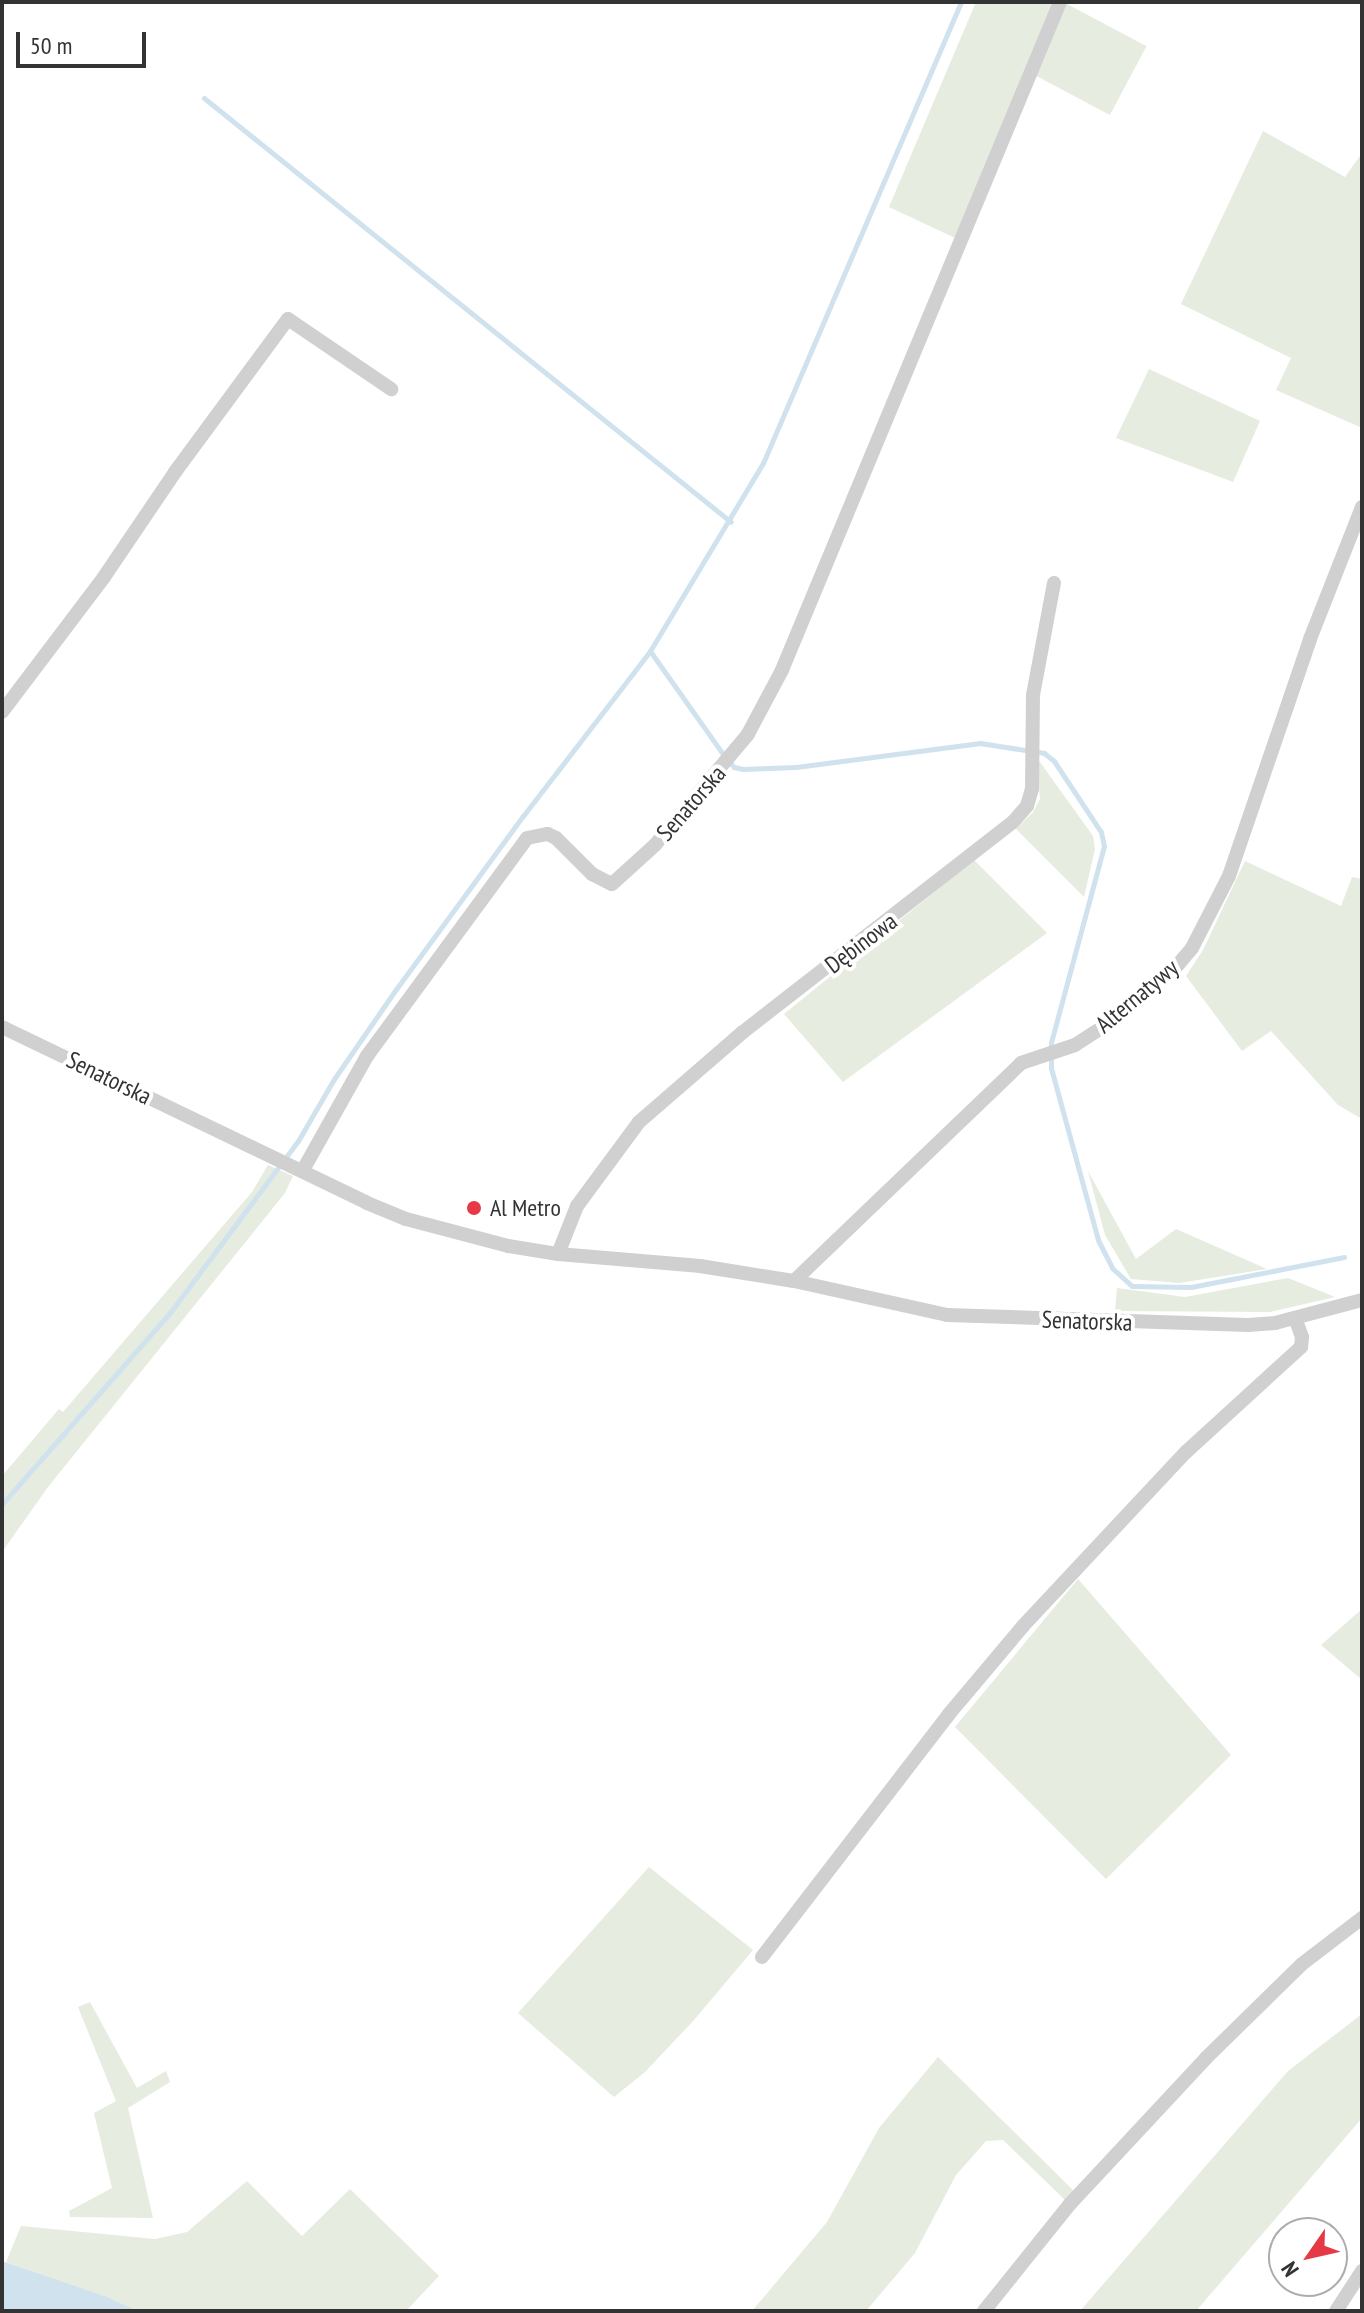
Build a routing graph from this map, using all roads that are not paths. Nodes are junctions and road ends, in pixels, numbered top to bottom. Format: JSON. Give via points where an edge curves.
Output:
{"nodes":[{"id":1,"x":1060,"y":2,"type":"edge"},
{"id":2,"x":391,"y":389,"type":"dead end"},
{"id":3,"x":1362,"y":507,"type":"edge"},
{"id":4,"x":1054,"y":583,"type":"dead end"},
{"id":5,"x":2,"y":712,"type":"edge"},
{"id":6,"x":2,"y":1027,"type":"edge"},
{"id":7,"x":303,"y":1170,"type":"junction"},
{"id":8,"x":558,"y":1254,"type":"junction"},
{"id":9,"x":794,"y":1281,"type":"junction"},
{"id":10,"x":1362,"y":1300,"type":"edge"},
{"id":11,"x":1295,"y":1318,"type":"junction"},
{"id":12,"x":1362,"y":1918,"type":"edge"},
{"id":13,"x":762,"y":1957,"type":"dead end"},
{"id":14,"x":1362,"y":2271,"type":"edge"},
{"id":15,"x":984,"y":2311,"type":"edge"},
{"id":16,"x":1336,"y":2311,"type":"edge"}],
"edges":[{"from":1,"to":7,"type":"street","name":"Senatorska","via":[[782,670],[748,734],[655,845],[612,884],[592,874],[556,838],[527,838],[367,1056]]},
{"from":2,"to":5,"type":"street","via":[[288,319]]},
{"from":3,"to":9,"type":"street","name":"Alternatywy","via":[[1329,587],[1252,815],[1214,911],[1192,948],[1171,973],[1115,1019],[1059,1051],[1021,1063]]},
{"from":4,"to":8,"type":"street","name":"Dębinowa","via":[[1033,695],[1032,789],[1027,806],[743,1032],[639,1122],[577,1206]]},
{"from":6,"to":7,"type":"street","name":"Senatorska"},
{"from":7,"to":8,"type":"street","name":"Senatorska","via":[[406,1219]]},
{"from":8,"to":9,"type":"street","name":"Senatorska","via":[[700,1266]]},
{"from":9,"to":11,"type":"street","name":"Senatorska","via":[[947,1315],[1218,1326]]},
{"from":10,"to":11,"type":"street","name":"Senatorska"},
{"from":11,"to":13,"type":"street","via":[[1301,1347],[1186,1452],[1023,1626]]},
{"from":12,"to":15,"type":"street","via":[[1302,1964],[1206,2058],[1070,2204]]},
{"from":14,"to":16,"type":"street"}]}
